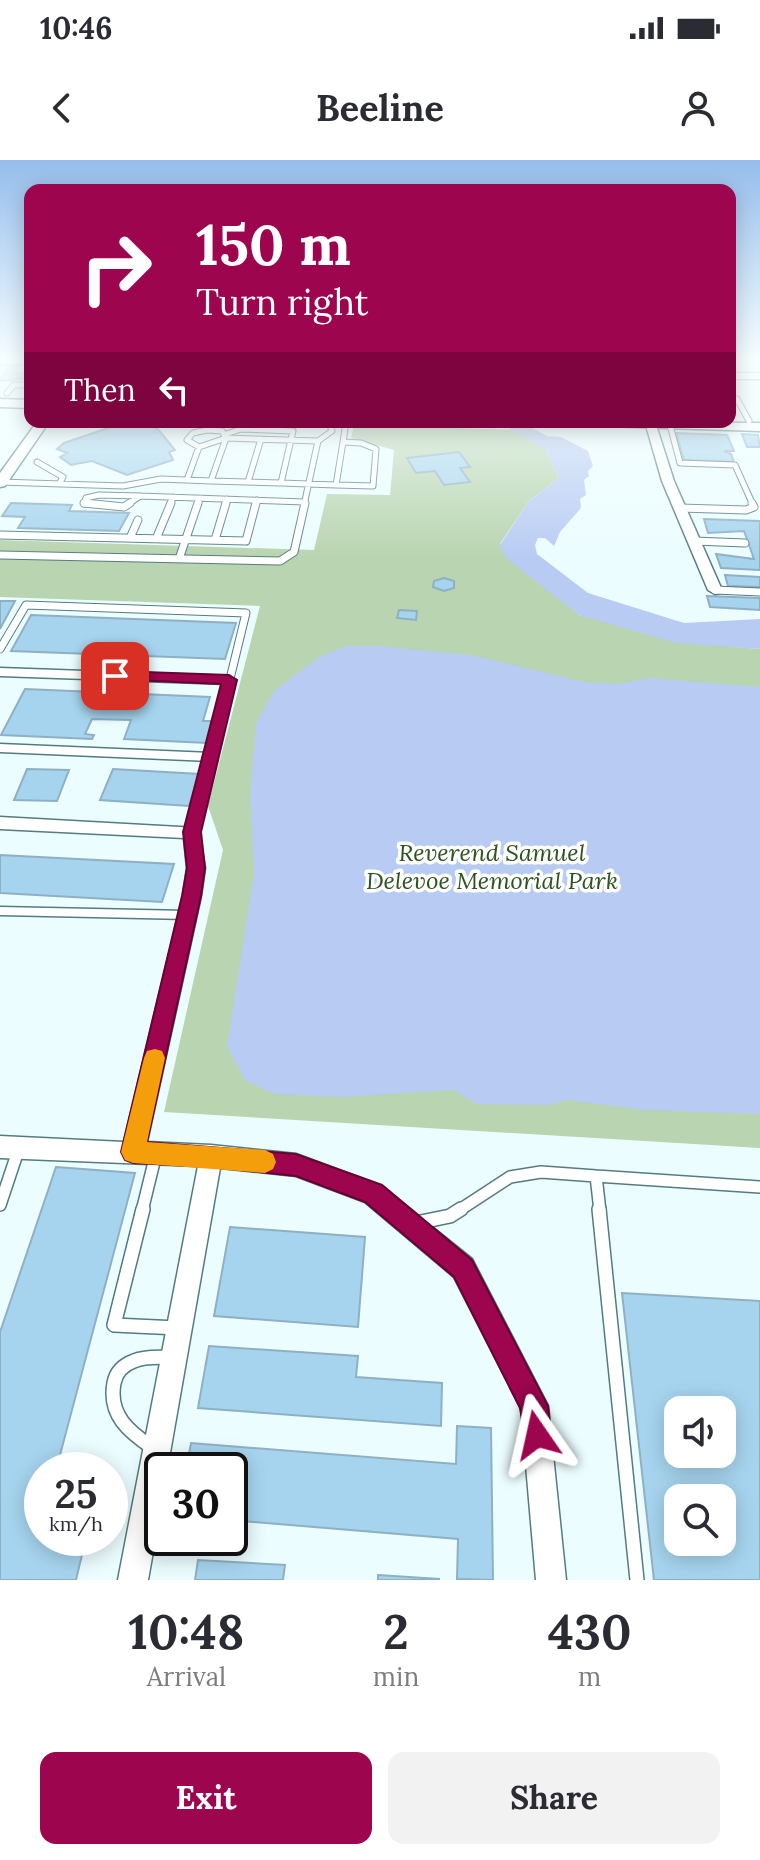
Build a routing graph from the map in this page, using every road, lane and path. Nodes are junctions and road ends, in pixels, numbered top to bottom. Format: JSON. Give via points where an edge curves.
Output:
{"nodes":[{"id":1,"x":22,"y":426,"type":"edge"},
{"id":2,"x":39,"y":428,"type":"edge"},
{"id":3,"x":331,"y":428,"type":"edge"},
{"id":4,"x":345,"y":428,"type":"edge"},
{"id":5,"x":653,"y":428,"type":"edge"},
{"id":6,"x":671,"y":428,"type":"edge"},
{"id":7,"x":15,"y":436,"type":"dead end"},
{"id":8,"x":226,"y":436,"type":"junction"},
{"id":9,"x":261,"y":439,"type":"junction"},
{"id":10,"x":290,"y":440,"type":"junction"},
{"id":11,"x":318,"y":441,"type":"junction"},
{"id":12,"x":343,"y":442,"type":"junction"},
{"id":13,"x":199,"y":447,"type":"junction"},
{"id":14,"x":37,"y":462,"type":"dead end"},
{"id":15,"x":187,"y":480,"type":"junction"},
{"id":16,"x":211,"y":481,"type":"junction"},
{"id":17,"x":248,"y":482,"type":"junction"},
{"id":18,"x":0,"y":483,"type":"edge"},
{"id":19,"x":281,"y":483,"type":"junction"},
{"id":20,"x":59,"y":484,"type":"junction"},
{"id":21,"x":309,"y":484,"type":"junction"},
{"id":22,"x":336,"y":485,"type":"junction"},
{"id":23,"x":141,"y":496,"type":"junction"},
{"id":24,"x":173,"y":497,"type":"junction"},
{"id":25,"x":200,"y":498,"type":"junction"},
{"id":26,"x":227,"y":499,"type":"junction"},
{"id":27,"x":257,"y":500,"type":"junction"},
{"id":28,"x":305,"y":502,"type":"junction"},
{"id":29,"x":680,"y":508,"type":"junction"},
{"id":30,"x":138,"y":520,"type":"dead end"},
{"id":31,"x":0,"y":535,"type":"edge"},
{"id":32,"x":130,"y":538,"type":"junction"},
{"id":33,"x":156,"y":539,"type":"junction"},
{"id":34,"x":187,"y":539,"type":"junction"},
{"id":35,"x":215,"y":540,"type":"junction"},
{"id":36,"x":694,"y":541,"type":"junction"},
{"id":37,"x":745,"y":543,"type":"dead end"},
{"id":38,"x":0,"y":555,"type":"edge"},
{"id":39,"x":179,"y":559,"type":"junction"},
{"id":40,"x":715,"y":590,"type":"joint"},
{"id":41,"x":760,"y":592,"type":"edge"},
{"id":42,"x":0,"y":649,"type":"edge"},
{"id":43,"x":0,"y":672,"type":"edge"},
{"id":44,"x":229,"y":680,"type":"junction"},
{"id":45,"x":0,"y":748,"type":"edge"},
{"id":46,"x":211,"y":757,"type":"junction"},
{"id":47,"x":0,"y":823,"type":"edge"},
{"id":48,"x":192,"y":832,"type":"junction"},
{"id":49,"x":0,"y":911,"type":"edge"},
{"id":50,"x":188,"y":915,"type":"junction"},
{"id":51,"x":10,"y":1147,"type":"edge"},
{"id":52,"x":144,"y":1153,"type":"junction"},
{"id":53,"x":211,"y":1156,"type":"junction"},
{"id":54,"x":596,"y":1176,"type":"junction"},
{"id":55,"x":760,"y":1187,"type":"edge"},
{"id":56,"x":0,"y":1205,"type":"edge"},
{"id":57,"x":410,"y":1224,"type":"junction"},
{"id":58,"x":179,"y":1328,"type":"junction"},
{"id":59,"x":174,"y":1356,"type":"junction"},
{"id":60,"x":157,"y":1451,"type":"junction"},
{"id":61,"x":133,"y":1580,"type":"edge"},
{"id":62,"x":551,"y":1580,"type":"edge"},
{"id":63,"x":637,"y":1580,"type":"edge"}],
"edges":[{"from":1,"to":7,"type":"street"},
{"from":2,"to":18,"type":"street"},
{"from":3,"to":11,"type":"lane"},
{"from":4,"to":12,"type":"lane"},
{"from":5,"to":29,"type":"street"},
{"from":6,"to":29,"type":"lane","via":[[680,463],[735,465],[754,507]]},
{"from":8,"to":9,"type":"lane"},
{"from":8,"to":10,"type":"lane","via":[[241,429],[293,431]]},
{"from":8,"to":13,"type":"lane"},
{"from":8,"to":13,"type":"lane","via":[[215,430],[192,433],[187,440]]},
{"from":8,"to":16,"type":"lane"},
{"from":9,"to":10,"type":"lane"},
{"from":9,"to":17,"type":"lane"},
{"from":10,"to":11,"type":"lane"},
{"from":10,"to":19,"type":"lane"},
{"from":11,"to":21,"type":"lane"},
{"from":12,"to":22,"type":"lane"},
{"from":12,"to":22,"type":"lane","via":[[376,449],[373,486]]},
{"from":13,"to":15,"type":"lane"},
{"from":14,"to":20,"type":"lane","via":[[63,477]]},
{"from":15,"to":16,"type":"lane"},
{"from":15,"to":20,"type":"lane"},
{"from":16,"to":17,"type":"lane"},
{"from":17,"to":19,"type":"lane"},
{"from":18,"to":20,"type":"lane"},
{"from":19,"to":21,"type":"lane"},
{"from":21,"to":22,"type":"lane"},
{"from":21,"to":28,"type":"lane"},
{"from":23,"to":23,"type":"lane","via":[[91,496],[84,504],[124,507]]},
{"from":23,"to":24,"type":"lane"},
{"from":24,"to":25,"type":"lane"},
{"from":24,"to":33,"type":"lane"},
{"from":25,"to":26,"type":"lane"},
{"from":25,"to":34,"type":"lane"},
{"from":26,"to":27,"type":"lane"},
{"from":26,"to":35,"type":"lane"},
{"from":27,"to":28,"type":"lane"},
{"from":27,"to":35,"type":"lane","via":[[246,541]]},
{"from":28,"to":39,"type":"lane","via":[[289,558]]},
{"from":29,"to":36,"type":"street"},
{"from":30,"to":32,"type":"lane"},
{"from":31,"to":32,"type":"lane"},
{"from":32,"to":33,"type":"lane"},
{"from":33,"to":34,"type":"lane"},
{"from":34,"to":35,"type":"lane"},
{"from":34,"to":39,"type":"lane"},
{"from":36,"to":37,"type":"lane"},
{"from":36,"to":40,"type":"street"},
{"from":38,"to":39,"type":"lane"},
{"from":40,"to":41,"type":"lane"},
{"from":42,"to":44,"type":"lane","via":[[26,605],[246,613]]},
{"from":43,"to":44,"type":"street"},
{"from":44,"to":46,"type":"lane"},
{"from":45,"to":46,"type":"lane"},
{"from":46,"to":48,"type":"lane"},
{"from":47,"to":48,"type":"street"},
{"from":48,"to":50,"type":"street","via":[[196,868]]},
{"from":49,"to":50,"type":"lane"},
{"from":50,"to":52,"type":"street"},
{"from":51,"to":52,"type":"street"},
{"from":51,"to":56,"type":"lane"},
{"from":52,"to":53,"type":"street"},
{"from":52,"to":58,"type":"lane","via":[[114,1325]]},
{"from":53,"to":57,"type":"street","via":[[296,1165],[373,1194]]},
{"from":53,"to":58,"type":"street"},
{"from":54,"to":55,"type":"lane"},
{"from":54,"to":57,"type":"lane","via":[[541,1172],[510,1177],[450,1216]]},
{"from":54,"to":63,"type":"lane"},
{"from":57,"to":62,"type":"street","via":[[463,1268],[534,1406]]},
{"from":58,"to":59,"type":"street"},
{"from":59,"to":60,"type":"street"},
{"from":59,"to":60,"type":"lane","via":[[132,1361],[119,1370],[113,1389],[116,1419]]},
{"from":60,"to":61,"type":"street"}]}
